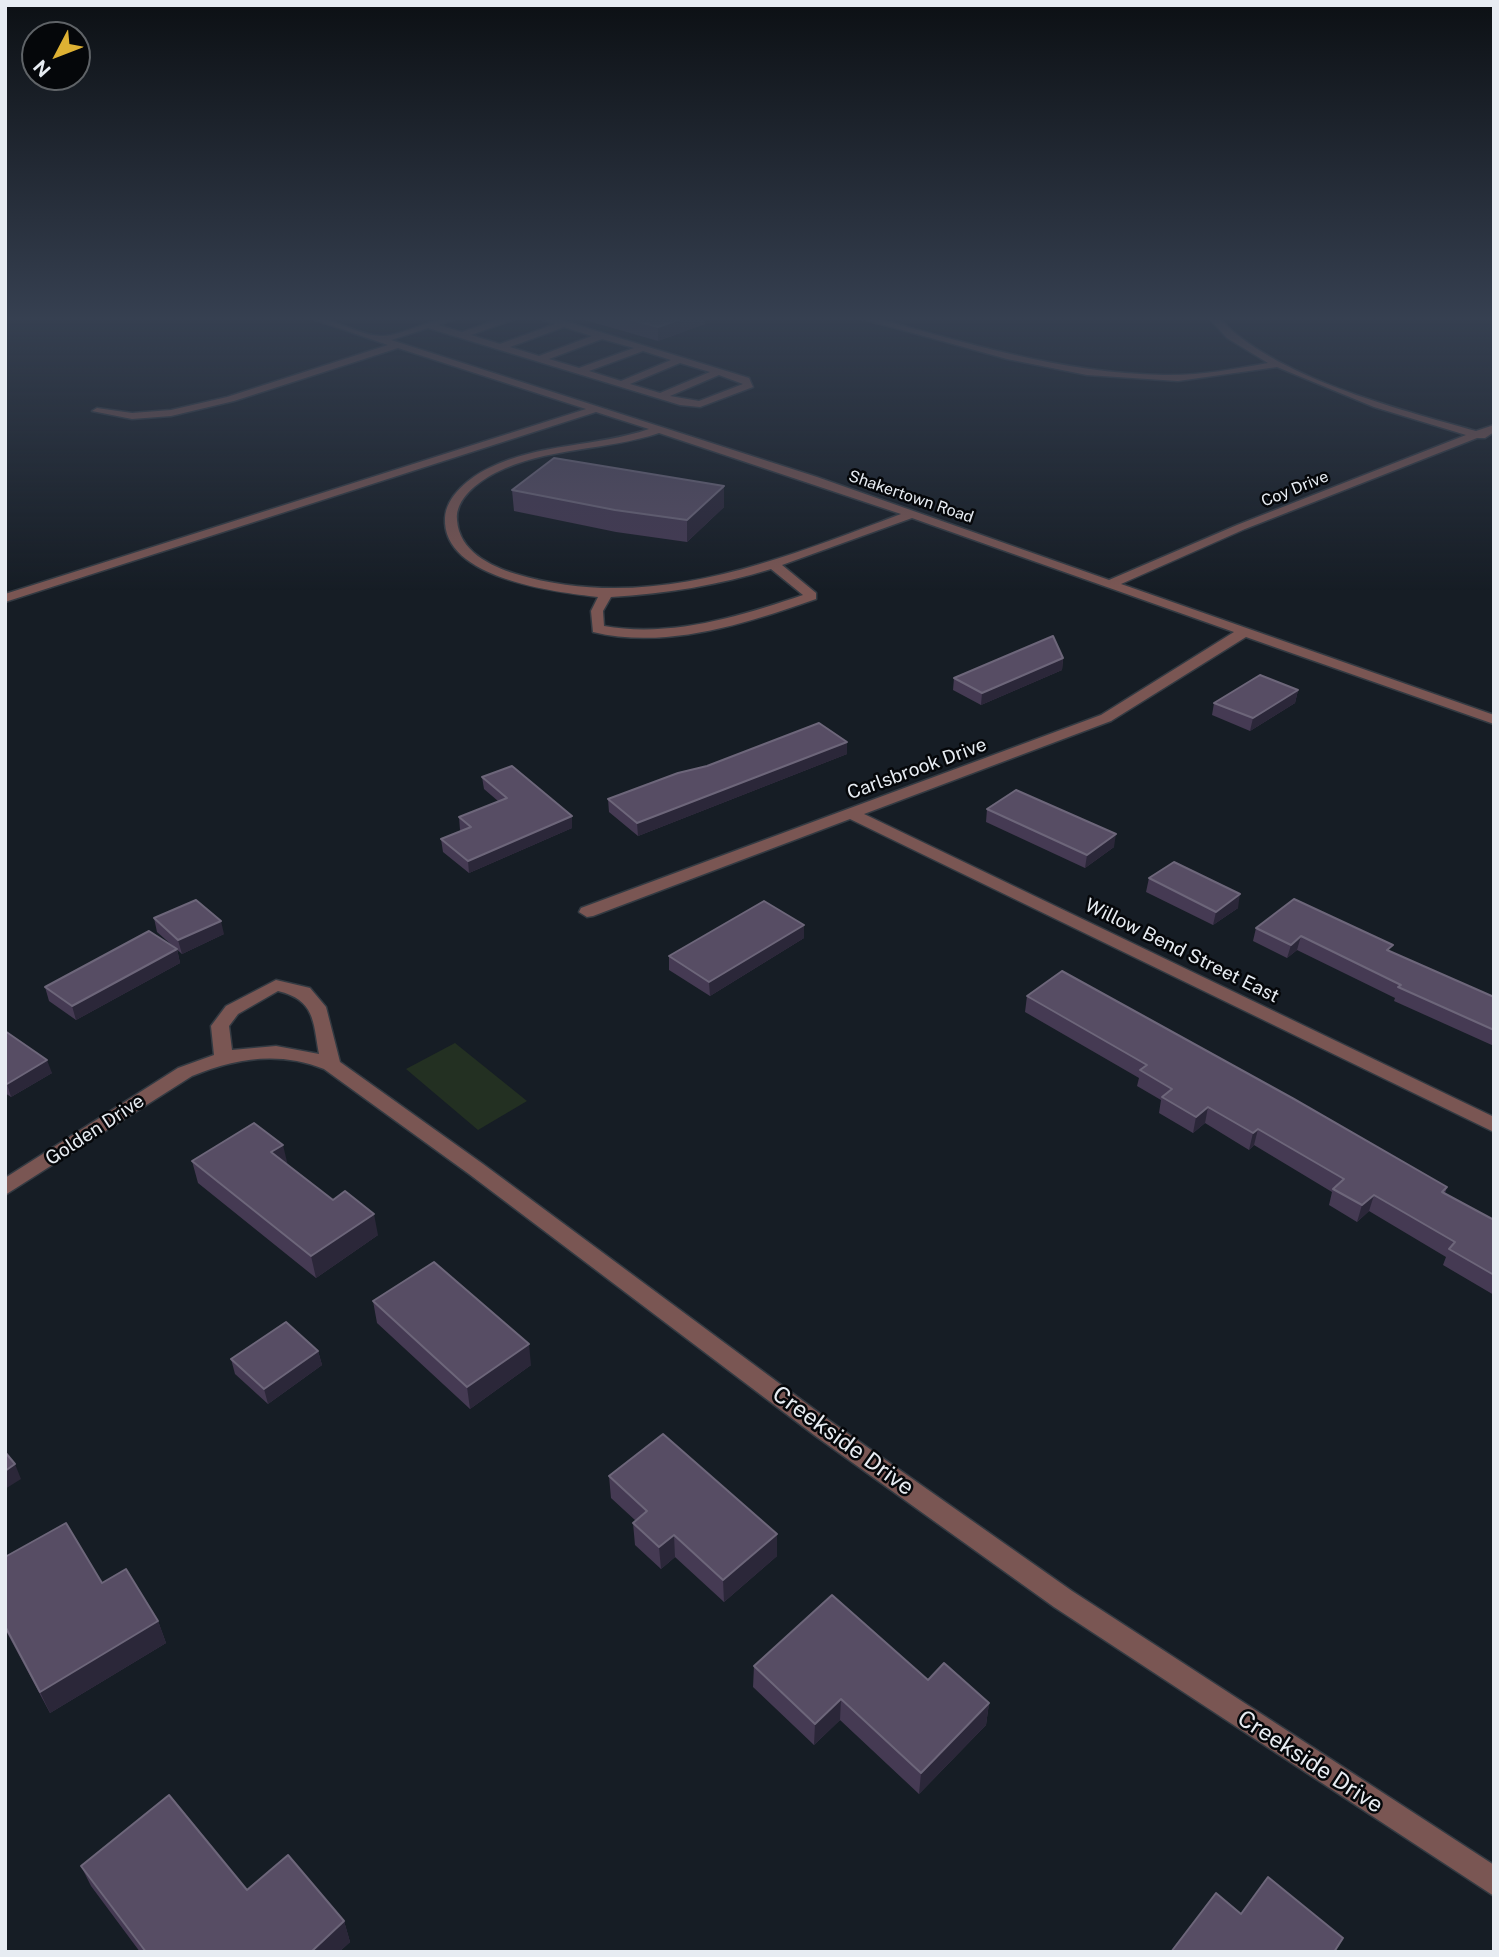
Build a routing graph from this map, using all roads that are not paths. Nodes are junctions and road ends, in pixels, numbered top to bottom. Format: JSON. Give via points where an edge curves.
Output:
{"nodes":[{"id":1,"x":191,"y":408,"type":"edge"},
{"id":2,"x":1397,"y":408,"type":"edge"},
{"id":3,"x":596,"y":409,"type":"joint"},
{"id":4,"x":97,"y":411,"type":"dead end"},
{"id":5,"x":1494,"y":428,"type":"edge"},
{"id":6,"x":660,"y":429,"type":"junction"},
{"id":7,"x":1477,"y":435,"type":"junction"},
{"id":8,"x":1494,"y":440,"type":"edge"},
{"id":9,"x":912,"y":514,"type":"junction"},
{"id":10,"x":774,"y":565,"type":"junction"},
{"id":11,"x":1110,"y":584,"type":"junction"},
{"id":12,"x":607,"y":592,"type":"junction"},
{"id":13,"x":5,"y":598,"type":"edge"},
{"id":14,"x":1244,"y":632,"type":"junction"},
{"id":15,"x":1494,"y":720,"type":"edge"},
{"id":16,"x":852,"y":814,"type":"junction"},
{"id":17,"x":587,"y":912,"type":"dead end"},
{"id":18,"x":223,"y":1057,"type":"junction"},
{"id":19,"x":331,"y":1066,"type":"junction"},
{"id":20,"x":185,"y":1072,"type":"joint"},
{"id":21,"x":1494,"y":1125,"type":"edge"},
{"id":22,"x":5,"y":1188,"type":"edge"},
{"id":23,"x":1494,"y":1882,"type":"edge"}],
"edges":[{"from":1,"to":4,"type":"street","via":[[131,416]]},
{"from":2,"to":7,"type":"street"},
{"from":3,"to":6,"type":"street","name":"Shakertown Road"},
{"from":3,"to":13,"type":"street"},
{"from":5,"to":7,"type":"street","name":"Coy Drive"},
{"from":6,"to":9,"type":"street","name":"Shakertown Road"},
{"from":6,"to":12,"type":"street","via":[[634,440],[532,456],[493,470],[457,500],[450,519],[464,551],[484,566],[558,588]]},
{"from":7,"to":8,"type":"street"},
{"from":7,"to":11,"type":"street","name":"Coy Drive","via":[[1241,527]]},
{"from":9,"to":10,"type":"street"},
{"from":9,"to":11,"type":"street","name":"Shakertown Road"},
{"from":10,"to":12,"type":"street","via":[[691,586]]},
{"from":10,"to":12,"type":"street","via":[[812,596],[763,614],[691,628],[616,634],[598,629],[597,611]]},
{"from":11,"to":14,"type":"street","name":"Shakertown Road"},
{"from":14,"to":15,"type":"street","name":"Shakertown Road"},
{"from":14,"to":16,"type":"street","name":"Carlsbrook Drive","via":[[1106,718]]},
{"from":16,"to":17,"type":"street","name":"Carlsbrook Drive"},
{"from":16,"to":21,"type":"street","name":"Willow Bend Street East"},
{"from":18,"to":19,"type":"street","name":"Creekside Drive","via":[[281,1051]]},
{"from":18,"to":19,"type":"street","via":[[220,1026],[232,1010],[276,985],[304,992],[320,1012]]},
{"from":18,"to":20,"type":"street","name":"Creekside Drive"},
{"from":19,"to":23,"type":"street","name":"Creekside Drive","via":[[822,1428],[1052,1591]]},
{"from":20,"to":22,"type":"street","name":"Golden Drive"}]}
